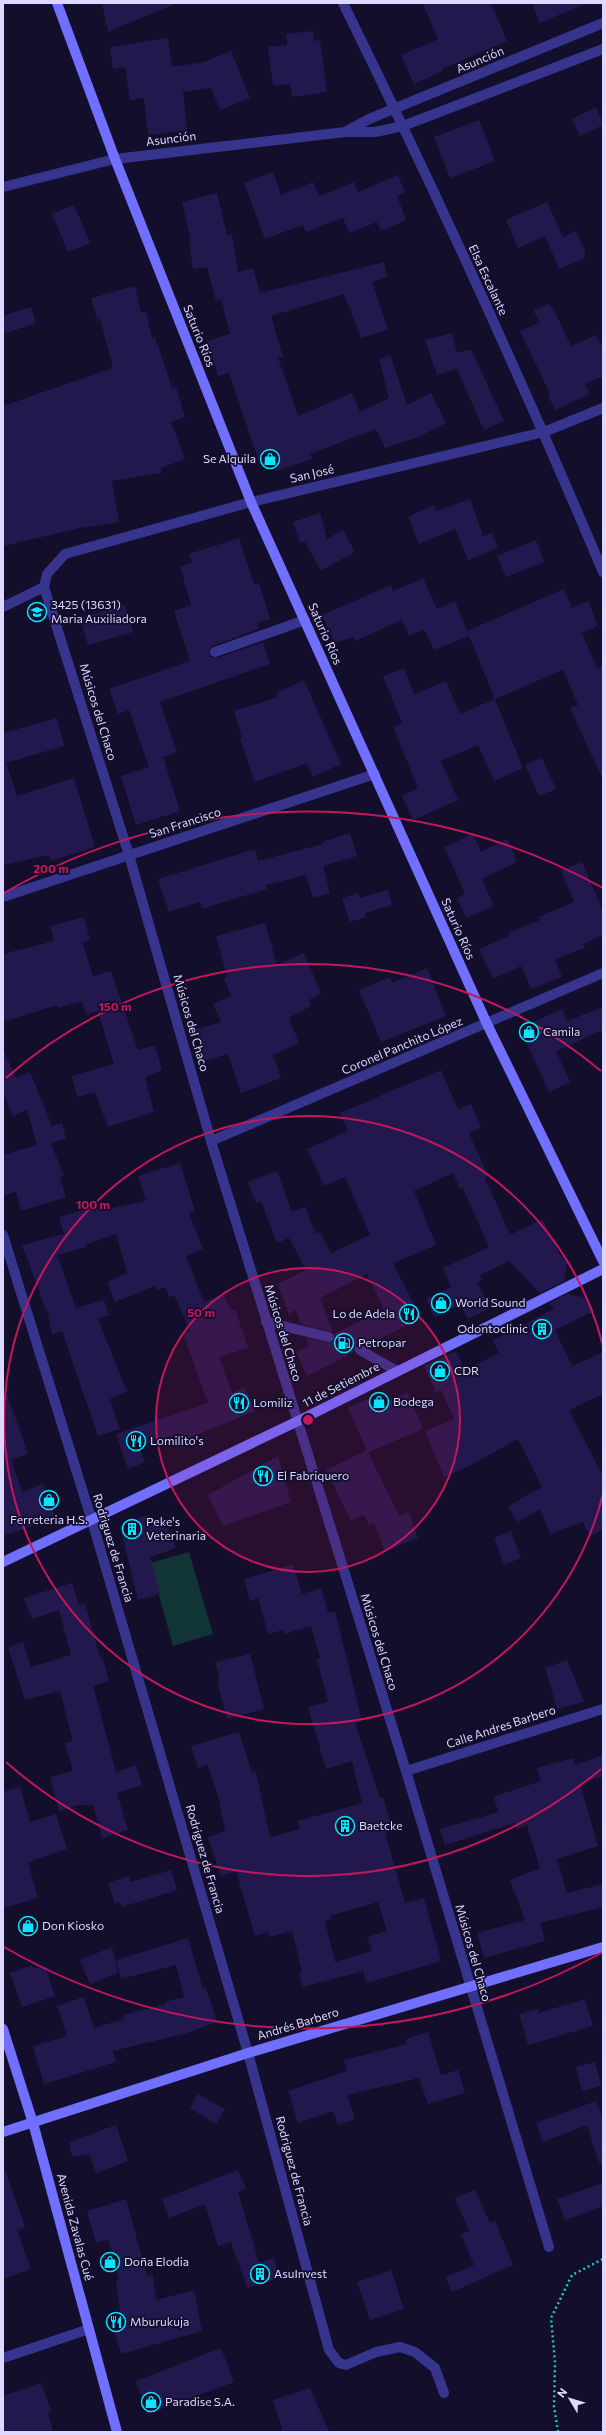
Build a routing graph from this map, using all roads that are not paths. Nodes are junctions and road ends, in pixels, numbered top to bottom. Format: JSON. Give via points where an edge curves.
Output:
{"nodes":[{"id":1,"x":57,"y":3,"type":"edge"},
{"id":2,"x":343,"y":3,"type":"edge"},
{"id":3,"x":603,"y":23,"type":"edge"},
{"id":4,"x":603,"y":49,"type":"edge"},
{"id":5,"x":395,"y":110,"type":"junction"},
{"id":6,"x":403,"y":126,"type":"junction"},
{"id":7,"x":345,"y":132,"type":"junction"},
{"id":8,"x":115,"y":159,"type":"junction"},
{"id":9,"x":3,"y":187,"type":"edge"},
{"id":10,"x":603,"y":408,"type":"edge"},
{"id":11,"x":544,"y":432,"type":"junction"},
{"id":12,"x":251,"y":502,"type":"junction"},
{"id":13,"x":603,"y":572,"type":"edge"},
{"id":14,"x":44,"y":587,"type":"junction"},
{"id":15,"x":3,"y":607,"type":"edge"},
{"id":16,"x":305,"y":620,"type":"junction"},
{"id":17,"x":215,"y":652,"type":"dead end"},
{"id":18,"x":375,"y":774,"type":"junction"},
{"id":19,"x":129,"y":855,"type":"junction"},
{"id":20,"x":3,"y":897,"type":"edge"},
{"id":21,"x":603,"y":974,"type":"edge"},
{"id":22,"x":487,"y":1024,"type":"junction"},
{"id":23,"x":211,"y":1141,"type":"junction"},
{"id":24,"x":3,"y":1235,"type":"edge"},
{"id":25,"x":603,"y":1261,"type":"edge"},
{"id":26,"x":603,"y":1269,"type":"edge"},
{"id":27,"x":266,"y":1322,"type":"junction"},
{"id":28,"x":329,"y":1337,"type":"dead end"},
{"id":29,"x":360,"y":1350,"type":"dead end"},
{"id":30,"x":397,"y":1371,"type":"junction"},
{"id":31,"x":296,"y":1422,"type":"junction"},
{"id":32,"x":92,"y":1521,"type":"junction"},
{"id":33,"x":3,"y":1562,"type":"edge"},
{"id":34,"x":603,"y":1709,"type":"edge"},
{"id":35,"x":406,"y":1771,"type":"junction"},
{"id":36,"x":603,"y":1947,"type":"edge"},
{"id":37,"x":469,"y":1986,"type":"junction"},
{"id":38,"x":3,"y":2029,"type":"edge"},
{"id":39,"x":248,"y":2053,"type":"junction"},
{"id":40,"x":33,"y":2123,"type":"junction"},
{"id":41,"x":3,"y":2132,"type":"edge"},
{"id":42,"x":549,"y":2247,"type":"dead end"},
{"id":43,"x":89,"y":2330,"type":"junction"},
{"id":44,"x":3,"y":2358,"type":"edge"},
{"id":45,"x":444,"y":2393,"type":"dead end"},
{"id":46,"x":117,"y":2432,"type":"edge"}],
"edges":[{"from":1,"to":8,"type":"street","name":"Saturio Ríos"},
{"from":2,"to":5,"type":"street","name":"Elsa Escalante"},
{"from":3,"to":5,"type":"street","name":"Asunción"},
{"from":4,"to":6,"type":"street","name":"Asunción"},
{"from":5,"to":6,"type":"street","name":"Elsa Escalante"},
{"from":5,"to":7,"type":"street","name":"Asunción","via":[[369,118]]},
{"from":6,"to":7,"type":"street","name":"Asunción","via":[[375,132]]},
{"from":6,"to":11,"type":"street","name":"Elsa Escalante"},
{"from":7,"to":8,"type":"street","name":"Asunción"},
{"from":8,"to":9,"type":"street","name":"Asunción"},
{"from":8,"to":12,"type":"street","name":"Saturio Ríos"},
{"from":10,"to":11,"type":"street","name":"San José"},
{"from":11,"to":12,"type":"street","name":"San José"},
{"from":11,"to":13,"type":"street","name":"Elsa Escalante"},
{"from":12,"to":14,"type":"street","name":"San José","via":[[65,554],[46,574]]},
{"from":12,"to":16,"type":"street","name":"Saturio Ríos"},
{"from":14,"to":15,"type":"street"},
{"from":14,"to":19,"type":"street","name":"Músicos del Chaco"},
{"from":16,"to":17,"type":"street"},
{"from":16,"to":18,"type":"street","name":"Saturio Ríos"},
{"from":18,"to":19,"type":"street","name":"San Francisco"},
{"from":18,"to":22,"type":"street","name":"Saturio Ríos"},
{"from":19,"to":20,"type":"street","name":"San Francisco"},
{"from":19,"to":23,"type":"street","name":"Músicos del Chaco"},
{"from":21,"to":22,"type":"street","name":"Coronel Panchito López"},
{"from":22,"to":23,"type":"street","name":"Coronel Panchito López"},
{"from":22,"to":25,"type":"street","name":"Saturio Ríos"},
{"from":23,"to":27,"type":"street","name":"Músicos del Chaco"},
{"from":24,"to":32,"type":"street","name":"Rodriguez de Francia"},
{"from":26,"to":30,"type":"street","name":"11 de Setiembre"},
{"from":27,"to":28,"type":"street"},
{"from":27,"to":31,"type":"street","name":"Músicos del Chaco"},
{"from":29,"to":30,"type":"street"},
{"from":30,"to":31,"type":"street","name":"11 de Setiembre"},
{"from":31,"to":32,"type":"street","name":"11 de Setiembre"},
{"from":31,"to":35,"type":"street","name":"Músicos del Chaco"},
{"from":32,"to":33,"type":"street","name":"11 de Setiembre"},
{"from":32,"to":39,"type":"street","name":"Rodriguez de Francia"},
{"from":34,"to":35,"type":"street","name":"Calle Andres Barbero"},
{"from":35,"to":37,"type":"street","name":"Músicos del Chaco"},
{"from":36,"to":37,"type":"street","name":"Andrés Barbero"},
{"from":37,"to":39,"type":"street","name":"Andrés Barbero"},
{"from":37,"to":42,"type":"street","name":"Músicos del Chaco"},
{"from":38,"to":40,"type":"street","name":"Avenida Zavalas Cué"},
{"from":39,"to":40,"type":"street","name":"Andrés Barbero"},
{"from":39,"to":45,"type":"street","name":"Rodriguez de Francia","via":[[329,2350],[339,2363],[346,2365],[376,2352],[400,2347],[415,2352],[435,2368]]},
{"from":40,"to":41,"type":"street","name":"Andrés Barbero"},
{"from":40,"to":43,"type":"street","name":"Avenida Zavalas Cué"},
{"from":43,"to":44,"type":"street"},
{"from":43,"to":46,"type":"street","name":"Avenida Zavalas Cué"}]}
